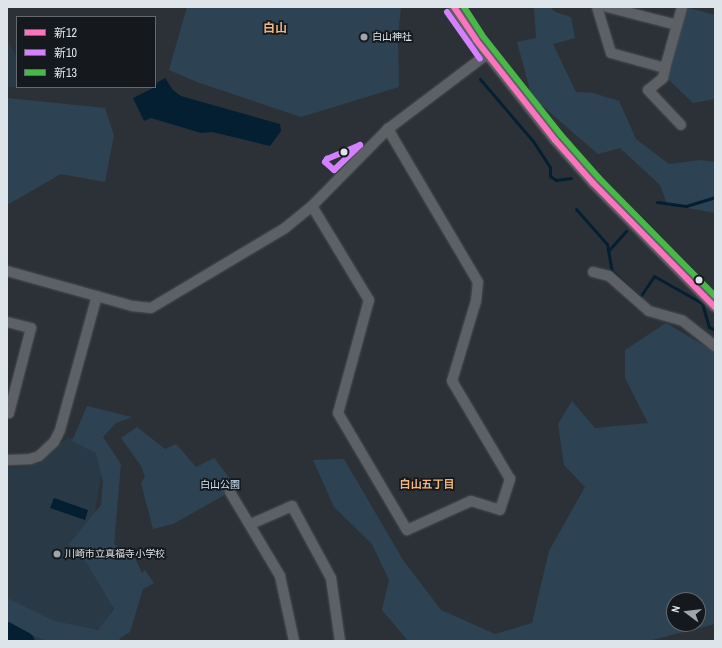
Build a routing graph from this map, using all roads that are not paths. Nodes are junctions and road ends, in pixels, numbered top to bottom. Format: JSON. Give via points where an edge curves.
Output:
{"nodes":[{"id":1,"x":454,"y":7,"type":"edge"},
{"id":2,"x":597,"y":7,"type":"edge"},
{"id":3,"x":607,"y":7,"type":"edge"},
{"id":4,"x":682,"y":7,"type":"edge"},
{"id":5,"x":677,"y":25,"type":"junction"},
{"id":6,"x":487,"y":54,"type":"junction"},
{"id":7,"x":665,"y":68,"type":"junction"},
{"id":8,"x":681,"y":125,"type":"dead end"},
{"id":9,"x":388,"y":129,"type":"junction"},
{"id":10,"x":312,"y":206,"type":"junction"},
{"id":11,"x":7,"y":271,"type":"edge"},
{"id":12,"x":594,"y":272,"type":"dead end"},
{"id":13,"x":100,"y":297,"type":"junction"},
{"id":14,"x":715,"y":307,"type":"edge"},
{"id":15,"x":7,"y":322,"type":"edge"},
{"id":16,"x":715,"y":346,"type":"edge"},
{"id":17,"x":7,"y":412,"type":"edge"},
{"id":18,"x":7,"y":460,"type":"edge"},
{"id":19,"x":230,"y":492,"type":"dead end"},
{"id":20,"x":251,"y":524,"type":"junction"},
{"id":21,"x":294,"y":641,"type":"edge"},
{"id":22,"x":340,"y":641,"type":"edge"}],
"edges":[{"from":1,"to":6,"type":"street"},
{"from":2,"to":7,"type":"street","via":[[611,53]]},
{"from":3,"to":5,"type":"street"},
{"from":4,"to":5,"type":"street"},
{"from":5,"to":7,"type":"street"},
{"from":6,"to":9,"type":"street"},
{"from":6,"to":14,"type":"street","via":[[593,184]]},
{"from":7,"to":8,"type":"street","via":[[663,78],[648,90]]},
{"from":9,"to":10,"type":"street"},
{"from":9,"to":10,"type":"street","via":[[478,282],[476,301],[452,381],[510,479],[500,510],[471,501],[407,530],[338,413],[369,300]]},
{"from":10,"to":13,"type":"street","via":[[259,245],[151,308],[132,306]]},
{"from":11,"to":13,"type":"street"},
{"from":12,"to":16,"type":"street","via":[[609,276],[649,311],[683,321]]},
{"from":13,"to":18,"type":"street","via":[[60,430],[54,442],[39,456]]},
{"from":15,"to":17,"type":"street","via":[[31,328]]},
{"from":19,"to":20,"type":"street"},
{"from":20,"to":21,"type":"street","via":[[282,583]]},
{"from":20,"to":22,"type":"street","via":[[292,506],[332,578]]}]}
